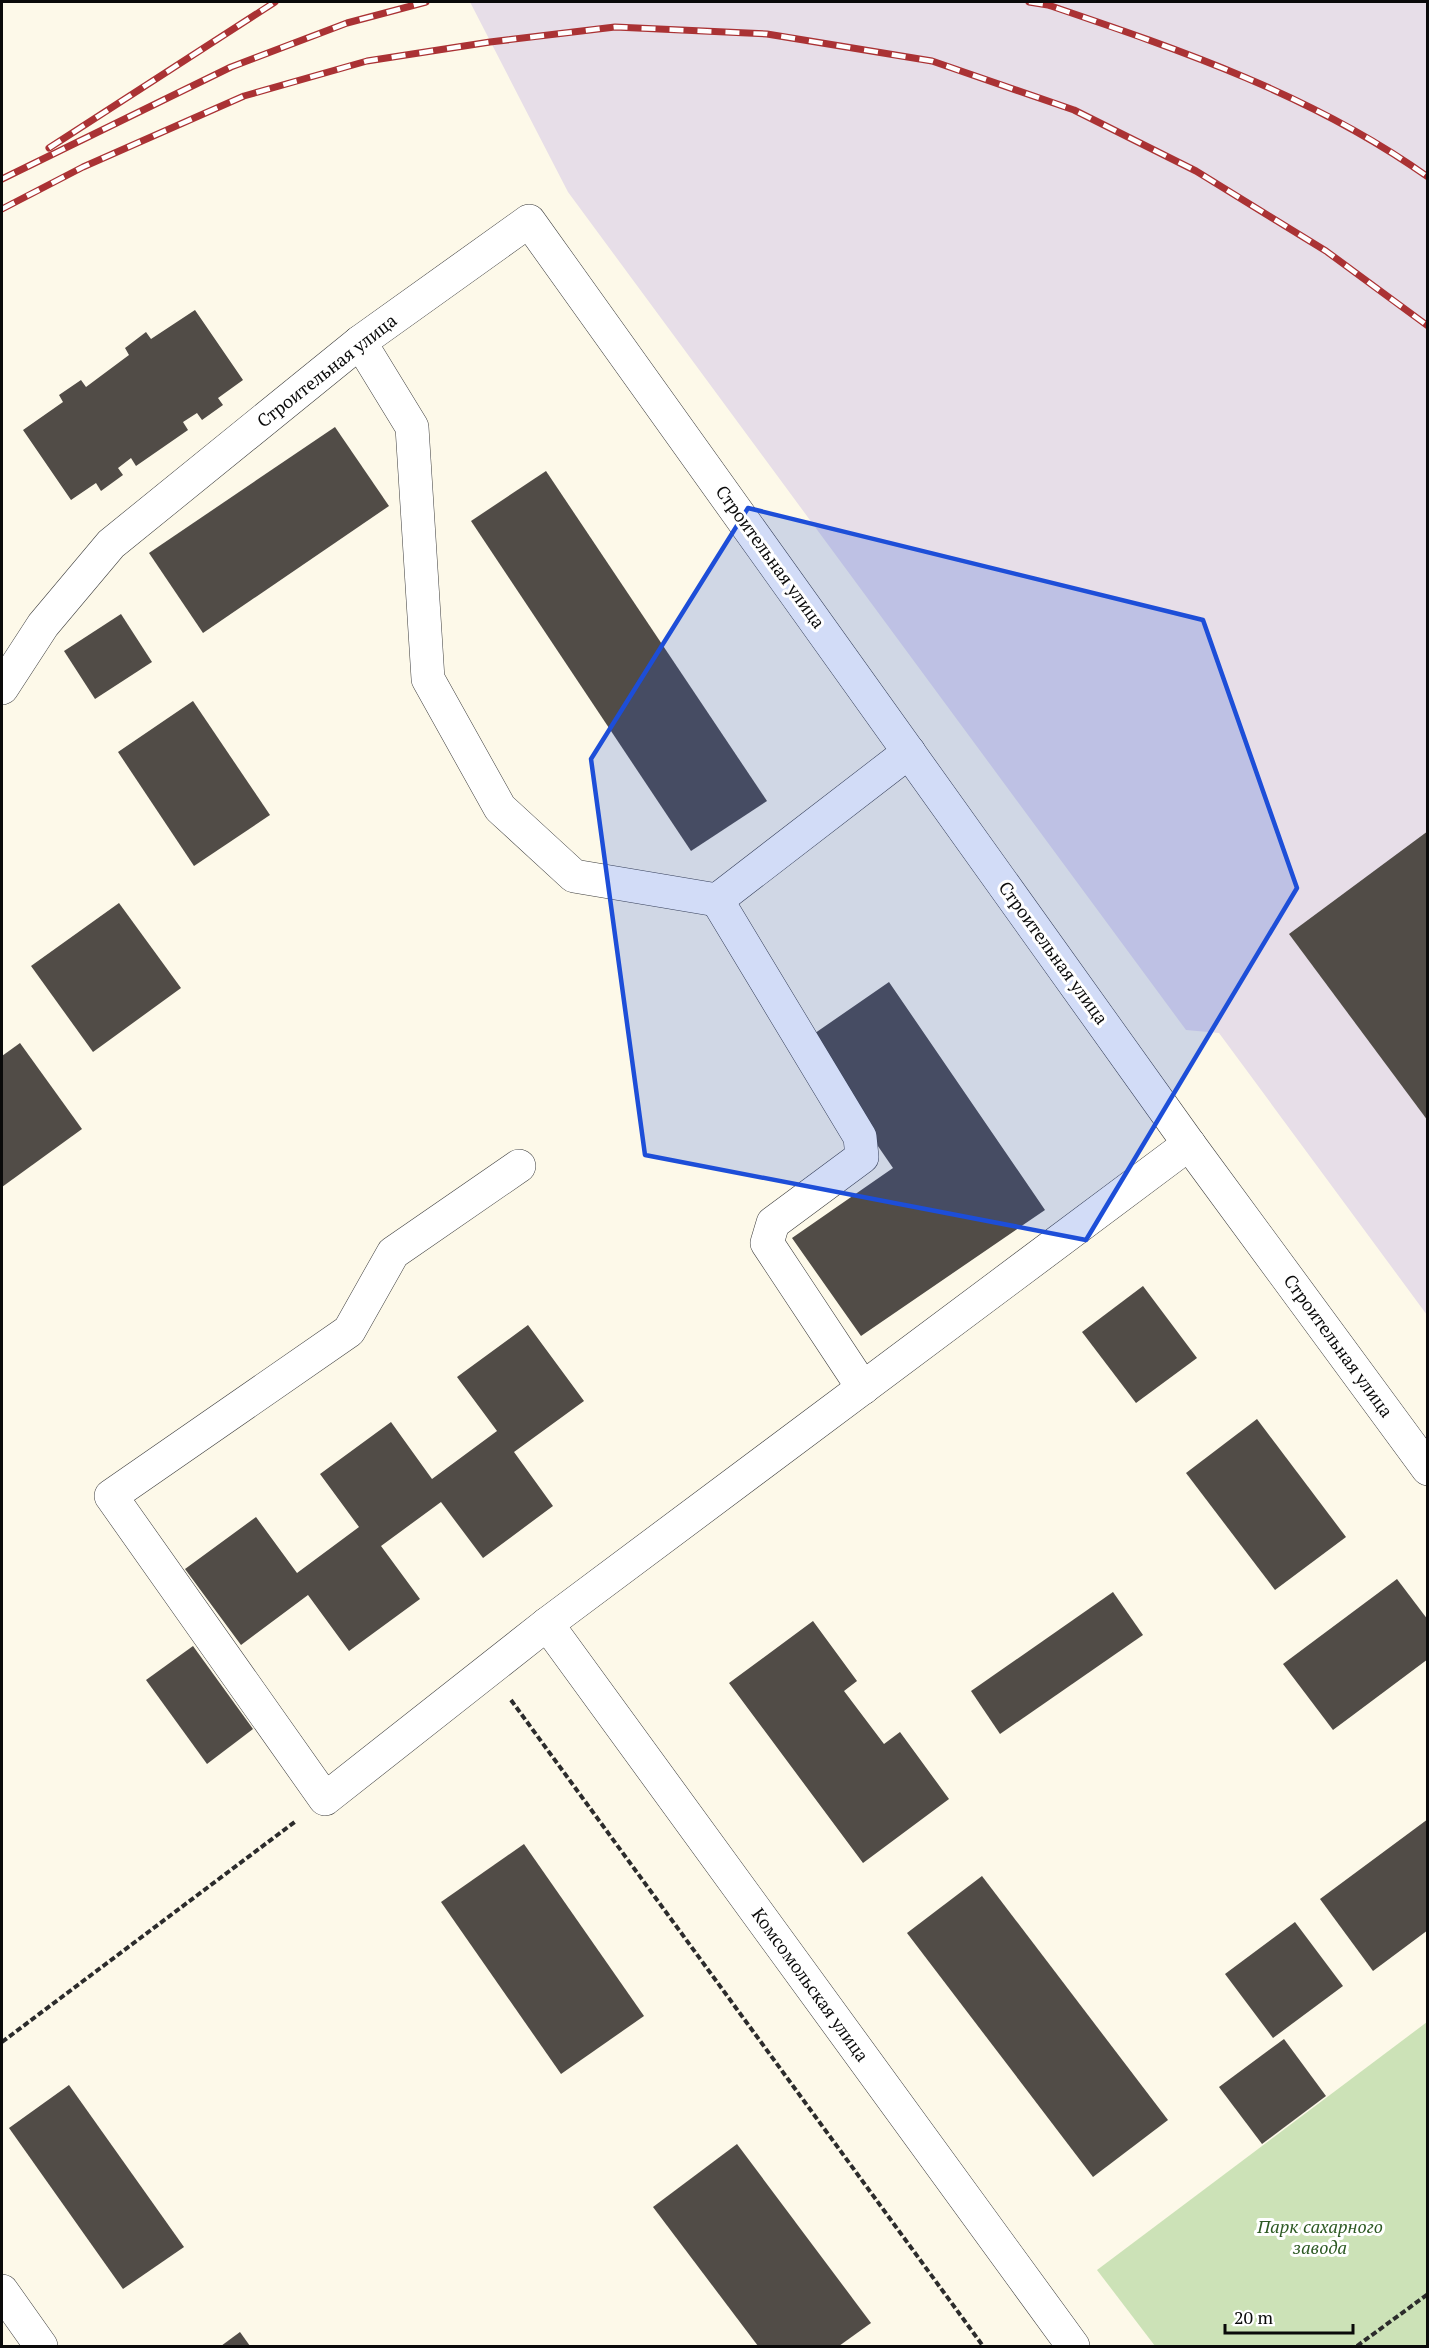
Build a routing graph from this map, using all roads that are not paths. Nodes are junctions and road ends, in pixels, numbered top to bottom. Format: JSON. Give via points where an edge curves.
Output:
{"nodes":[{"id":1,"x":360,"y":342,"type":"junction"},
{"id":2,"x":2,"y":688,"type":"edge"},
{"id":3,"x":909,"y":752,"type":"junction"},
{"id":4,"x":717,"y":900,"type":"junction"},
{"id":5,"x":1189,"y":1144,"type":"junction"},
{"id":6,"x":519,"y":1166,"type":"dead end"},
{"id":7,"x":863,"y":1388,"type":"junction"},
{"id":8,"x":1428,"y":1469,"type":"edge"},
{"id":9,"x":547,"y":1624,"type":"junction"},
{"id":10,"x":2,"y":2291,"type":"edge"},
{"id":11,"x":41,"y":2346,"type":"edge"},
{"id":12,"x":1073,"y":2346,"type":"edge"}],
"edges":[{"from":1,"to":2,"type":"street","name":"Строительная улица","via":[[111,544],[43,624]]},
{"from":1,"to":3,"type":"street","name":"Строительная улица","via":[[529,221]]},
{"from":1,"to":4,"type":"street","via":[[412,428],[428,679],[500,808],[574,876]]},
{"from":3,"to":4,"type":"street"},
{"from":3,"to":5,"type":"street","name":"Строительная улица"},
{"from":4,"to":7,"type":"street","via":[[860,1137],[862,1157],[773,1223],[767,1243]]},
{"from":5,"to":7,"type":"street"},
{"from":5,"to":8,"type":"street","name":"Строительная улица"},
{"from":6,"to":9,"type":"street","via":[[393,1253],[349,1331],[111,1496],[325,1799]]},
{"from":7,"to":9,"type":"street"},
{"from":9,"to":12,"type":"street","name":"Комсомольская улица"},
{"from":10,"to":11,"type":"street"}]}
